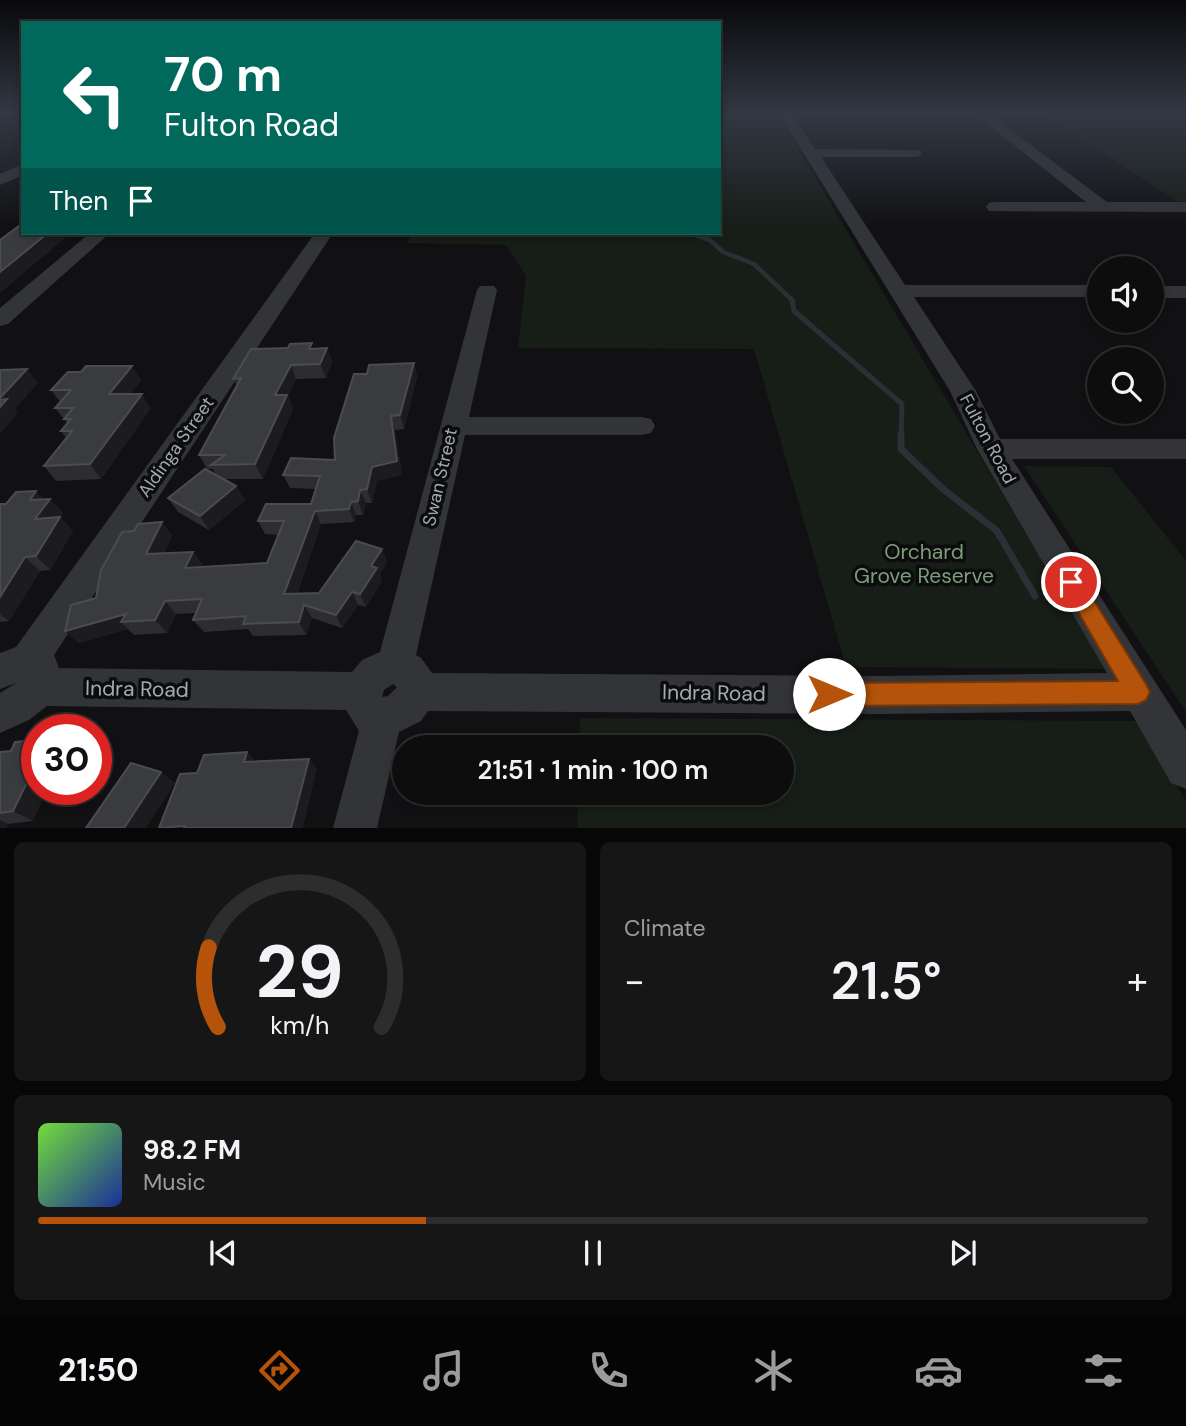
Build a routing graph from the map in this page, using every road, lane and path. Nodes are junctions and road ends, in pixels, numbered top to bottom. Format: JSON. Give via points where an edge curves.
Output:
{"nodes":[{"id":1,"x":1031,"y":152,"type":"edge"},
{"id":2,"x":810,"y":153,"type":"joint"},
{"id":3,"x":915,"y":153,"type":"dead end"},
{"id":4,"x":21,"y":170,"type":"edge"},
{"id":5,"x":0,"y":180,"type":"edge"},
{"id":6,"x":995,"y":207,"type":"dead end"},
{"id":7,"x":1103,"y":207,"type":"junction"},
{"id":8,"x":1186,"y":207,"type":"edge"},
{"id":9,"x":99,"y":235,"type":"edge"},
{"id":10,"x":323,"y":235,"type":"edge"},
{"id":11,"x":487,"y":290,"type":"dead end"},
{"id":12,"x":900,"y":291,"type":"junction"},
{"id":13,"x":1087,"y":292,"type":"edge"},
{"id":14,"x":1164,"y":292,"type":"edge"},
{"id":15,"x":1186,"y":292,"type":"edge"},
{"id":16,"x":0,"y":319,"type":"edge"},
{"id":17,"x":452,"y":426,"type":"junction"},
{"id":18,"x":642,"y":426,"type":"dead end"},
{"id":19,"x":991,"y":449,"type":"junction"},
{"id":20,"x":1186,"y":449,"type":"edge"},
{"id":21,"x":22,"y":673,"type":"edge"},
{"id":22,"x":406,"y":678,"type":"junction"},
{"id":23,"x":1138,"y":692,"type":"junction"},
{"id":24,"x":372,"y":705,"type":"junction"},
{"id":25,"x":0,"y":713,"type":"edge"},
{"id":26,"x":1186,"y":768,"type":"edge"},
{"id":27,"x":355,"y":828,"type":"edge"}],
"edges":[{"from":1,"to":7,"type":"street"},
{"from":2,"to":3,"type":"street"},
{"from":2,"to":12,"type":"street","name":"Fulton Road"},
{"from":4,"to":5,"type":"street"},
{"from":6,"to":7,"type":"street"},
{"from":7,"to":8,"type":"street"},
{"from":9,"to":16,"type":"street"},
{"from":10,"to":21,"type":"street","name":"Aldinga Street"},
{"from":11,"to":17,"type":"street","name":"Swan Street"},
{"from":12,"to":13,"type":"street"},
{"from":12,"to":19,"type":"street","name":"Fulton Road","via":[[963,391]]},
{"from":14,"to":15,"type":"street"},
{"from":17,"to":18,"type":"street"},
{"from":17,"to":22,"type":"street","name":"Swan Street"},
{"from":19,"to":20,"type":"street"},
{"from":19,"to":23,"type":"street","name":"Fulton Road"},
{"from":21,"to":24,"type":"street","name":"Indra Road"},
{"from":21,"to":25,"type":"street","name":"Aldinga Street","via":[[21,704]]},
{"from":22,"to":23,"type":"street","name":"Indra Road","via":[[881,695]]},
{"from":22,"to":24,"type":"street","via":[[409,706],[400,713]]},
{"from":23,"to":26,"type":"street","name":"Fulton Road"},
{"from":24,"to":27,"type":"street"}]}
